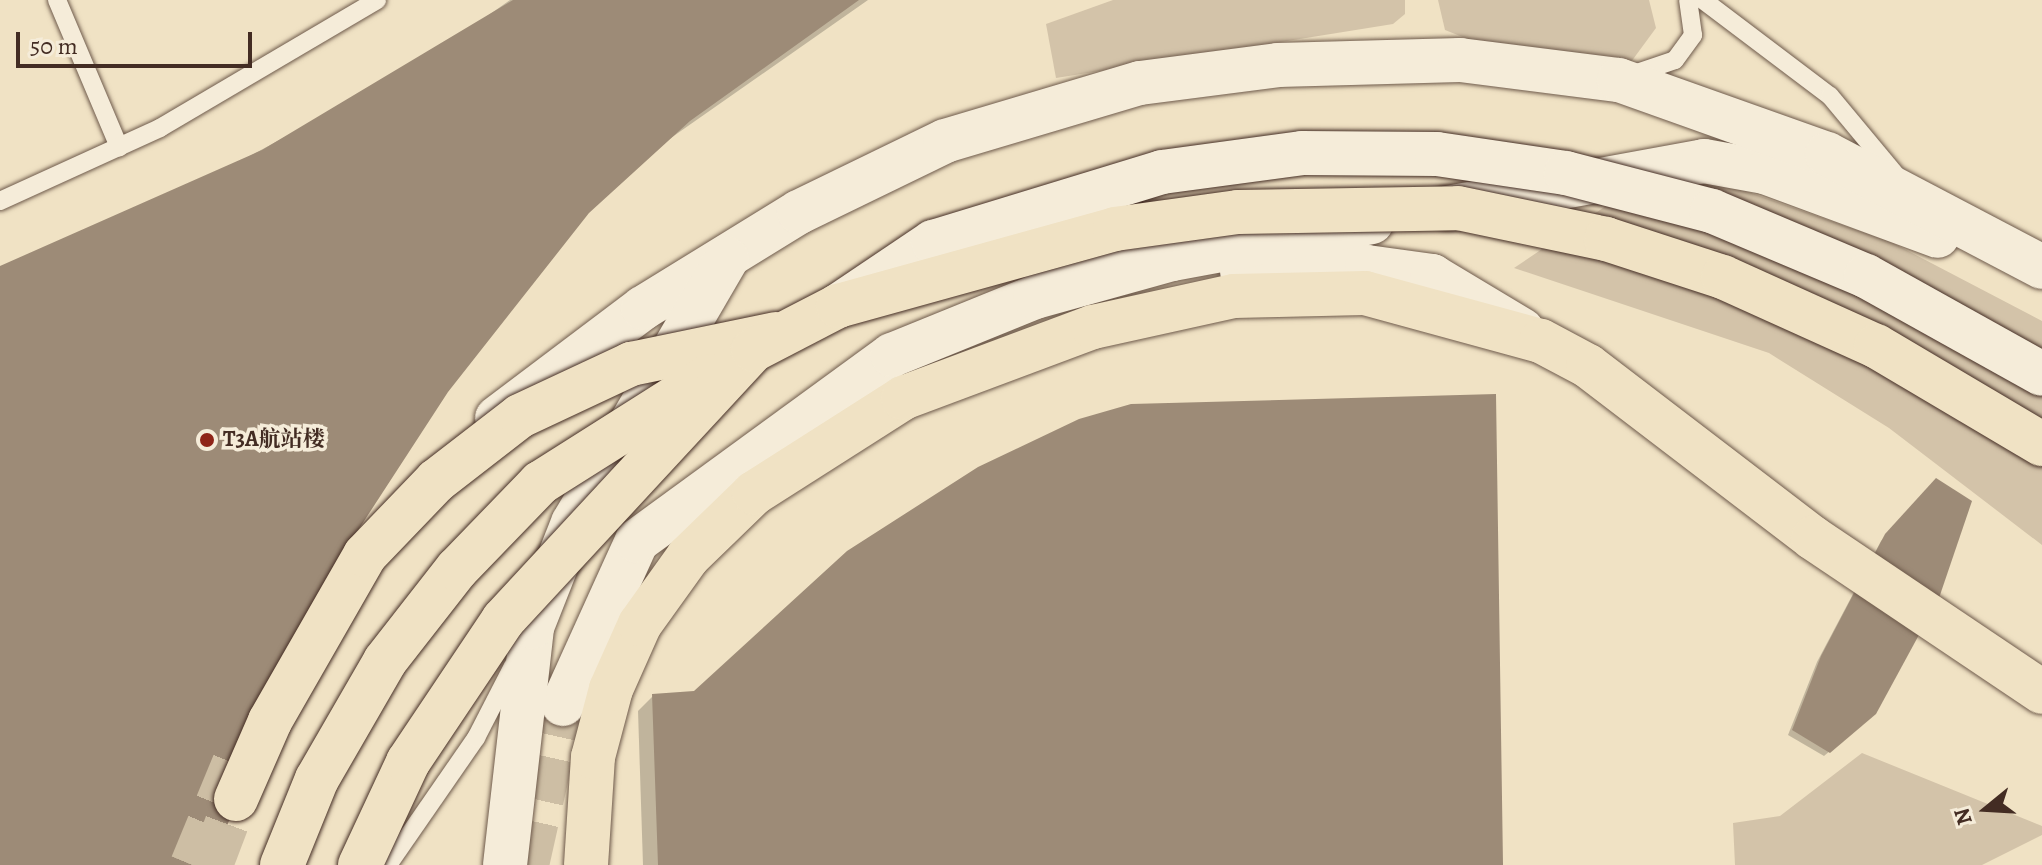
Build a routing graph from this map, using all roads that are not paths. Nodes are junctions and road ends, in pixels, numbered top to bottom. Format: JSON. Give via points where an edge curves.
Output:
{"nodes":[{"id":1,"x":57,"y":0,"type":"edge"},
{"id":2,"x":377,"y":0,"type":"edge"},
{"id":3,"x":1688,"y":0,"type":"edge"},
{"id":4,"x":1703,"y":0,"type":"edge"},
{"id":5,"x":1619,"y":80,"type":"junction"},
{"id":6,"x":119,"y":147,"type":"junction"},
{"id":7,"x":1912,"y":195,"type":"junction"},
{"id":8,"x":0,"y":201,"type":"edge"},
{"id":9,"x":727,"y":258,"type":"junction"},
{"id":10,"x":2042,"y":267,"type":"edge"},
{"id":11,"x":2042,"y":274,"type":"edge"},
{"id":12,"x":1035,"y":297,"type":"junction"},
{"id":13,"x":838,"y":306,"type":"junction"},
{"id":14,"x":768,"y":341,"type":"junction"},
{"id":15,"x":1541,"y":341,"type":"junction"},
{"id":16,"x":2042,"y":374,"type":"edge"},
{"id":17,"x":2042,"y":444,"type":"edge"},
{"id":18,"x":532,"y":627,"type":"junction"},
{"id":19,"x":292,"y":650,"type":"dead end"},
{"id":20,"x":2042,"y":692,"type":"edge"},
{"id":21,"x":563,"y":704,"type":"tunnel mouth"},
{"id":22,"x":236,"y":799,"type":"tunnel mouth"},
{"id":23,"x":282,"y":865,"type":"edge"},
{"id":24,"x":360,"y":865,"type":"edge"},
{"id":25,"x":388,"y":865,"type":"edge"},
{"id":26,"x":505,"y":865,"type":"edge"},
{"id":27,"x":586,"y":865,"type":"edge"}],
"edges":[{"from":1,"to":6,"type":"lane"},
{"from":2,"to":6,"type":"lane"},
{"from":3,"to":5,"type":"lane","via":[[1693,35],[1675,60]]},
{"from":4,"to":7,"type":"lane","via":[[1830,96]]},
{"from":5,"to":7,"type":"main road","via":[[1733,115]]},
{"from":5,"to":9,"type":"main road","via":[[1460,60],[1278,65],[1140,83],[945,141],[799,212]]},
{"from":6,"to":8,"type":"lane"},
{"from":7,"to":10,"type":"main road"},
{"from":9,"to":18,"type":"main road","via":[[573,523]]},
{"from":9,"to":19,"type":"main road","via":[[559,368],[418,483]]},
{"from":11,"to":12,"type":"main road","via":[[1765,172],[1704,161],[1172,259]]},
{"from":12,"to":15,"type":"main road","via":[[1292,266],[1367,267],[1432,276]]},
{"from":12,"to":21,"type":"main road","via":[[892,355],[637,541]]},
{"from":13,"to":14,"type":"highway","bridge":true},
{"from":13,"to":16,"type":"main road","bridge":true,"via":[[933,242],[1162,172],[1302,153],[1437,154],[1566,173],[1712,211],[1866,276]]},
{"from":13,"to":17,"type":"highway","bridge":true,"via":[[1115,229],[1238,212],[1458,208],[1606,239],[1723,277],[1876,346]]},
{"from":14,"to":22,"type":"highway","bridge":true,"via":[[631,364],[520,416],[436,481],[365,555],[270,721]]},
{"from":14,"to":23,"type":"highway","bridge":true,"via":[[540,483],[457,569],[385,661],[317,779]]},
{"from":14,"to":24,"type":"highway","bridge":true,"via":[[503,620],[408,762]]},
{"from":15,"to":20,"type":"highway","via":[[1588,366],[1813,538]]},
{"from":15,"to":27,"type":"highway","via":[[1365,293],[1234,296],[1093,327],[903,398],[754,493],[688,557],[640,624],[611,689],[593,757]]},
{"from":18,"to":25,"type":"lane","via":[[476,738]]},
{"from":18,"to":26,"type":"main road"}]}
